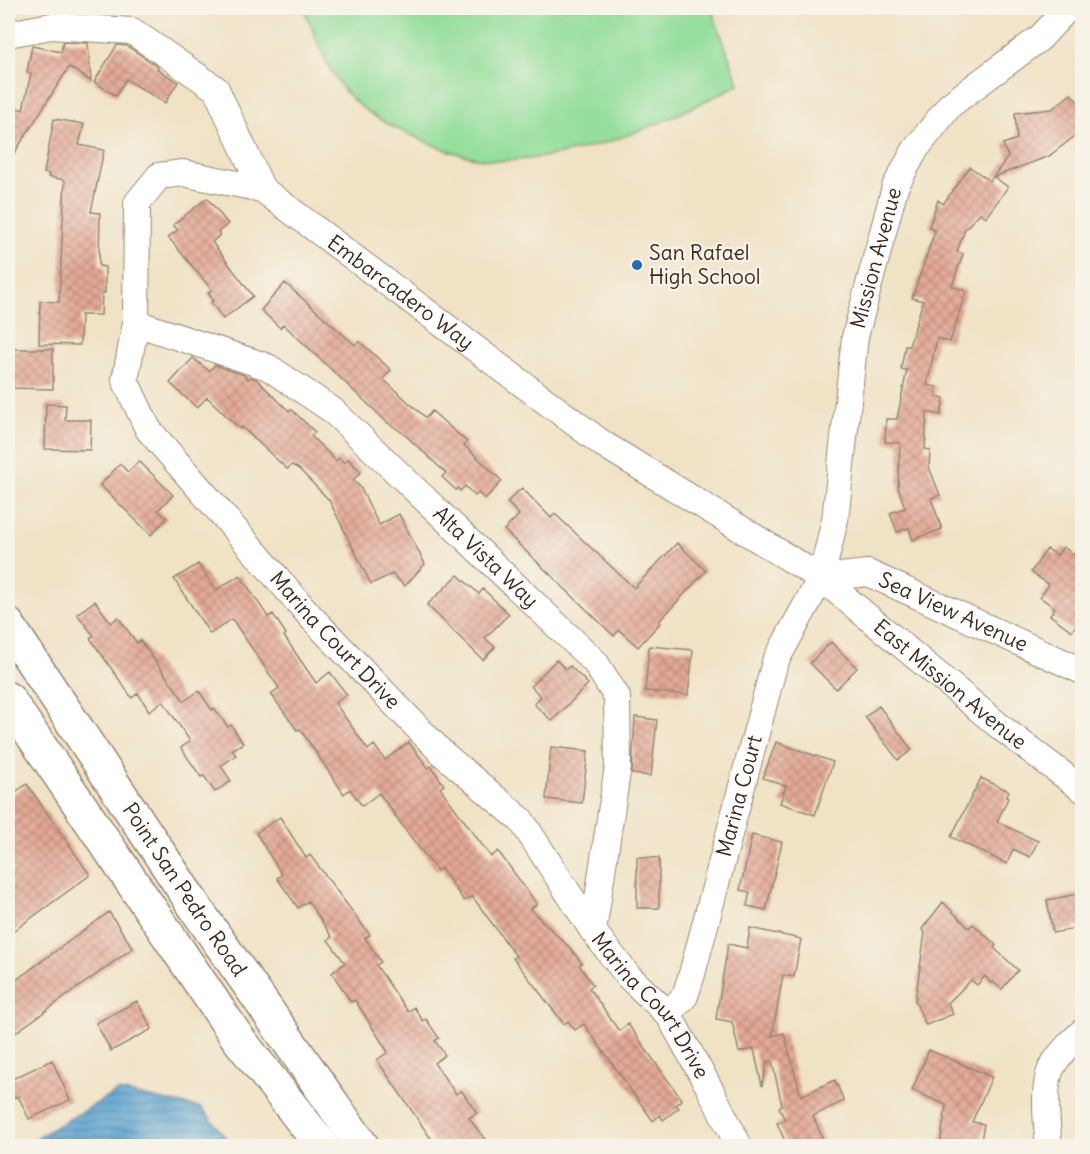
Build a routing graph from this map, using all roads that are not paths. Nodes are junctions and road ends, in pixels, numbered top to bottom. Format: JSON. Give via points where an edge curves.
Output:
{"nodes":[{"id":1,"x":1068,"y":8,"type":"edge"},
{"id":2,"x":8,"y":34,"type":"edge"},
{"id":3,"x":262,"y":189,"type":"junction"},
{"id":4,"x":136,"y":323,"type":"junction"},
{"id":5,"x":821,"y":578,"type":"junction"},
{"id":6,"x":8,"y":629,"type":"edge"},
{"id":7,"x":1083,"y":670,"type":"edge"},
{"id":8,"x":8,"y":699,"type":"edge"},
{"id":9,"x":1083,"y":789,"type":"edge"},
{"id":10,"x":592,"y":931,"type":"junction"},
{"id":11,"x":668,"y":1014,"type":"junction"},
{"id":12,"x":1083,"y":1032,"type":"edge"},
{"id":13,"x":322,"y":1146,"type":"edge"},
{"id":14,"x":362,"y":1146,"type":"edge"},
{"id":15,"x":739,"y":1146,"type":"edge"},
{"id":16,"x":1049,"y":1146,"type":"edge"}],
"edges":[{"from":1,"to":5,"type":"street","name":"Mission Avenue","via":[[1040,38],[950,105],[915,150],[895,187],[855,337],[835,520]]},
{"from":2,"to":3,"type":"street","name":"Embarcadero Way","via":[[51,26],[132,31],[216,89]]},
{"from":3,"to":4,"type":"street","name":"Marina Court Drive","via":[[183,173],[159,176],[137,203]]},
{"from":3,"to":5,"type":"street","name":"Embarcadero Way","via":[[603,444]]},
{"from":4,"to":10,"type":"street","name":"Marina Court Drive","via":[[125,380],[148,429],[311,617],[442,753],[521,820]]},
{"from":4,"to":10,"type":"street","name":"Alta Vista Way","via":[[268,367],[332,410],[595,662],[617,697],[618,766]]},
{"from":5,"to":7,"type":"street","name":"Sea View Avenue","via":[[868,573]]},
{"from":5,"to":9,"type":"street","name":"East Mission Avenue","via":[[1003,729]]},
{"from":5,"to":11,"type":"street","name":"Marina Court","via":[[776,662],[692,974],[685,996]]},
{"from":6,"to":14,"type":"main road","name":"Point San Pedro Road"},
{"from":8,"to":13,"type":"main road","name":"Point San Pedro Road","via":[[237,1036]]},
{"from":10,"to":11,"type":"street","name":"Marina Court Drive","via":[[628,976]]},
{"from":11,"to":15,"type":"street","name":"Marina Court Drive"},
{"from":12,"to":16,"type":"street","via":[[1050,1069],[1046,1098]]}]}
